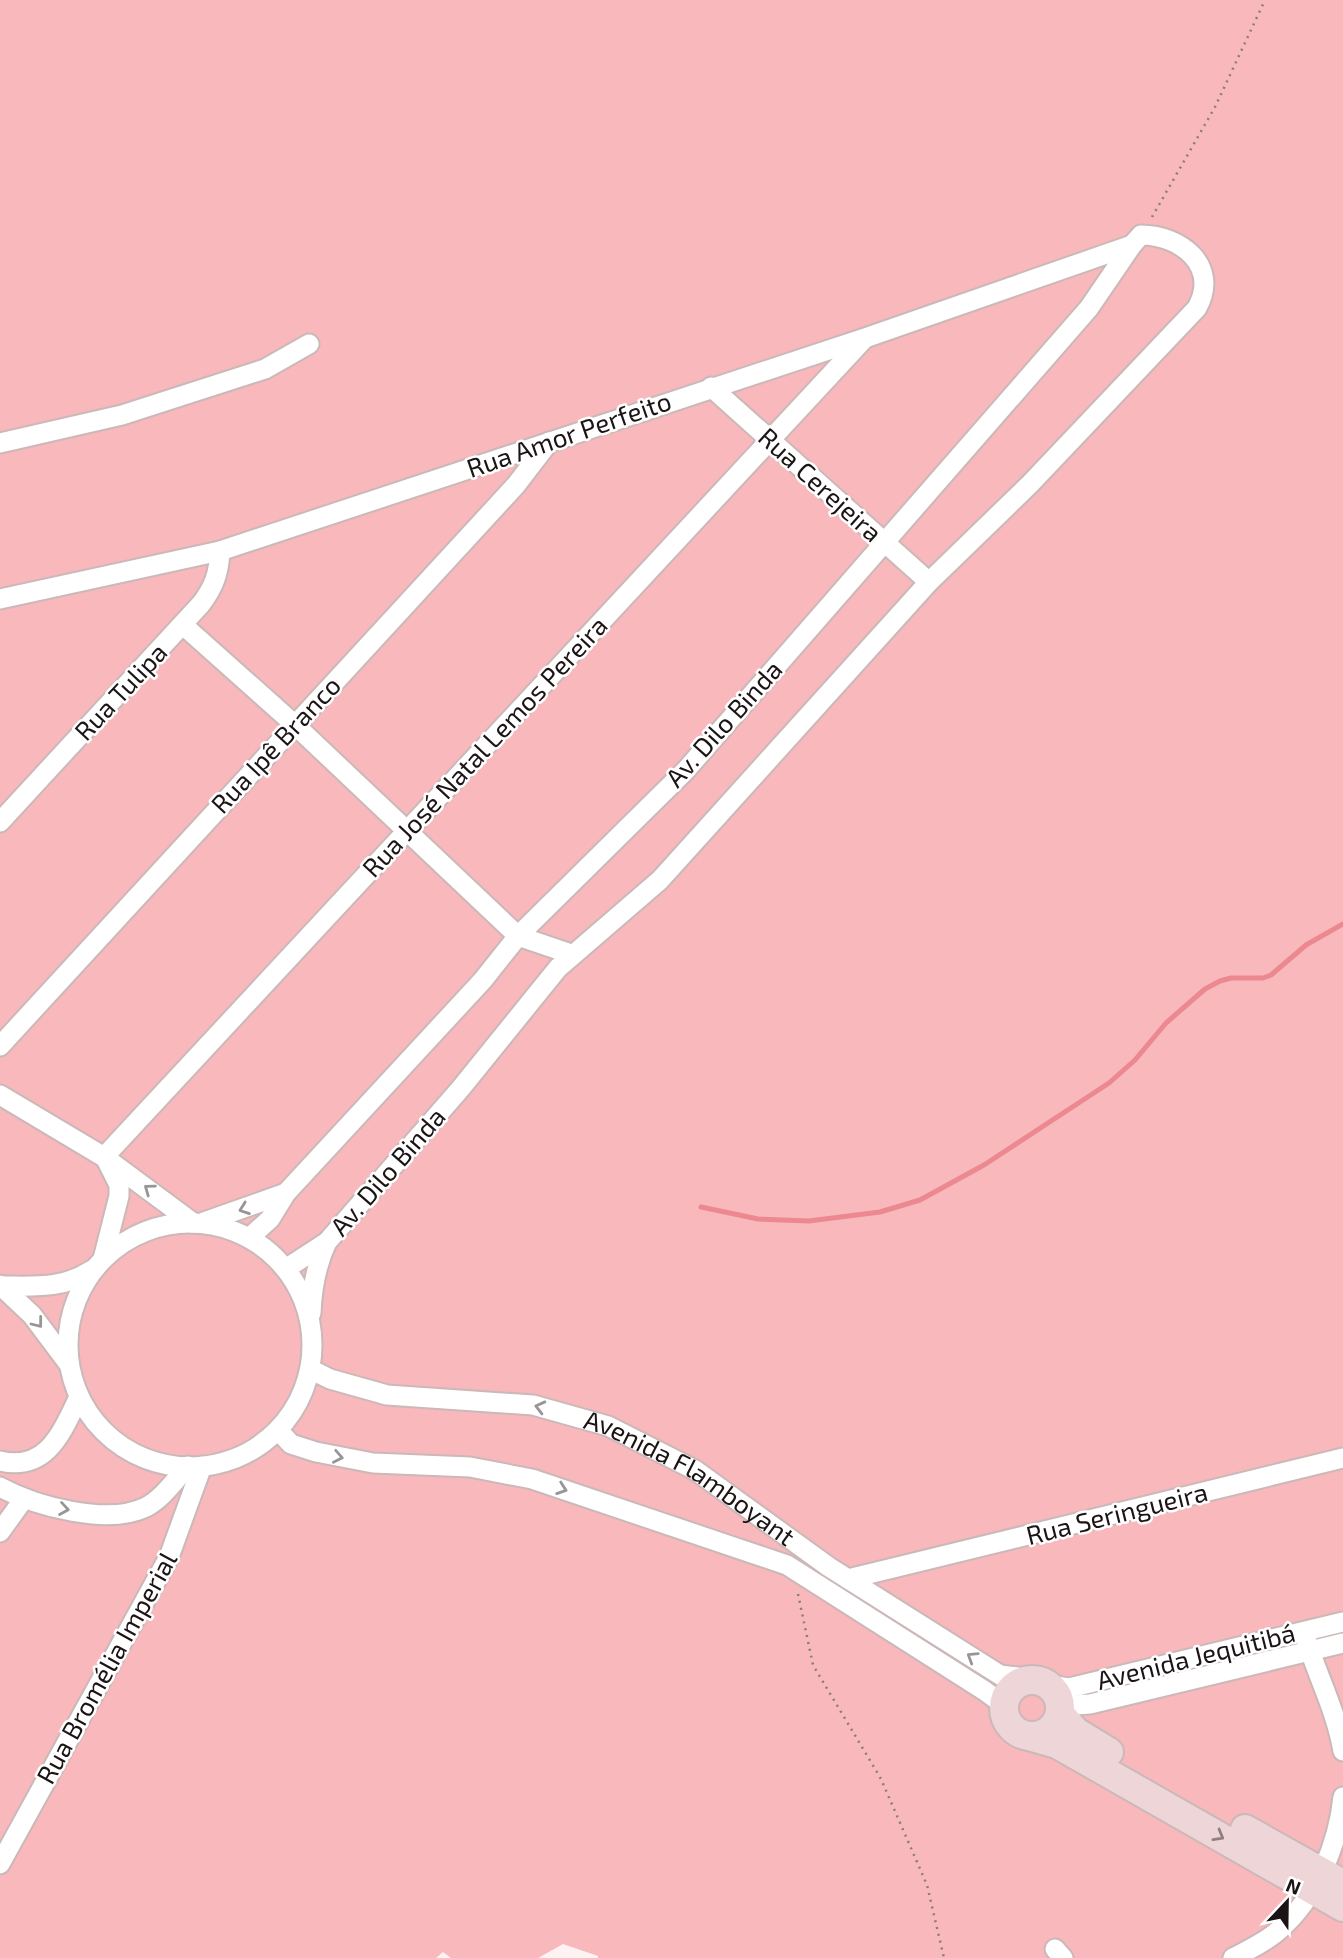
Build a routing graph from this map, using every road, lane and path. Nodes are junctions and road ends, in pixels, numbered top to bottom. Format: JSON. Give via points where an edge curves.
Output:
{"nodes":[{"id":1,"x":1265,"y":0,"type":"edge"},
{"id":2,"x":1162,"y":200,"type":"dead end"},
{"id":3,"x":1137,"y":240,"type":"junction"},
{"id":4,"x":865,"y":338,"type":"junction"},
{"id":5,"x":309,"y":344,"type":"dead end"},
{"id":6,"x":711,"y":387,"type":"junction"},
{"id":7,"x":770,"y":441,"type":"junction"},
{"id":8,"x":550,"y":442,"type":"junction"},
{"id":9,"x":0,"y":443,"type":"edge"},
{"id":10,"x":883,"y":542,"type":"junction"},
{"id":11,"x":220,"y":551,"type":"junction"},
{"id":12,"x":929,"y":582,"type":"junction"},
{"id":13,"x":0,"y":599,"type":"edge"},
{"id":14,"x":183,"y":625,"type":"junction"},
{"id":15,"x":294,"y":724,"type":"junction"},
{"id":16,"x":0,"y":822,"type":"edge"},
{"id":17,"x":406,"y":832,"type":"junction"},
{"id":18,"x":518,"y":936,"type":"junction"},
{"id":19,"x":571,"y":954,"type":"junction"},
{"id":20,"x":0,"y":1046,"type":"edge"},
{"id":21,"x":0,"y":1095,"type":"edge"},
{"id":22,"x":104,"y":1157,"type":"junction"},
{"id":23,"x":286,"y":1193,"type":"junction"},
{"id":24,"x":198,"y":1223,"type":"junction"},
{"id":25,"x":249,"y":1238,"type":"junction"},
{"id":26,"x":327,"y":1242,"type":"junction"},
{"id":27,"x":99,"y":1263,"type":"junction"},
{"id":28,"x":287,"y":1268,"type":"junction"},
{"id":29,"x":1,"y":1285,"type":"edge"},
{"id":30,"x":311,"y":1324,"type":"junction"},
{"id":31,"x":69,"y":1364,"type":"junction"},
{"id":32,"x":310,"y":1369,"type":"junction"},
{"id":33,"x":79,"y":1396,"type":"junction"},
{"id":34,"x":278,"y":1430,"type":"junction"},
{"id":35,"x":1343,"y":1458,"type":"edge"},
{"id":36,"x":0,"y":1461,"type":"edge"},
{"id":37,"x":195,"y":1466,"type":"junction"},
{"id":38,"x":0,"y":1487,"type":"edge"},
{"id":39,"x":23,"y":1500,"type":"junction"},
{"id":40,"x":0,"y":1532,"type":"edge"},
{"id":41,"x":891,"y":1570,"type":"junction"},
{"id":42,"x":795,"y":1571,"type":"junction"},
{"id":43,"x":848,"y":1579,"type":"junction"},
{"id":44,"x":873,"y":1608,"type":"junction"},
{"id":45,"x":1343,"y":1622,"type":"edge"},
{"id":46,"x":1304,"y":1631,"type":"junction"},
{"id":47,"x":1343,"y":1643,"type":"edge"},
{"id":48,"x":1310,"y":1651,"type":"junction"},
{"id":49,"x":1051,"y":1696,"type":"junction"},
{"id":50,"x":1003,"y":1709,"type":"junction"},
{"id":51,"x":1029,"y":1736,"type":"junction"},
{"id":52,"x":1343,"y":1751,"type":"edge"},
{"id":53,"x":1343,"y":1797,"type":"edge"},
{"id":54,"x":0,"y":1864,"type":"edge"},
{"id":55,"x":1325,"y":1882,"type":"edge"},
{"id":56,"x":1343,"y":1907,"type":"edge"},
{"id":57,"x":944,"y":1958,"type":"edge"},
{"id":58,"x":1233,"y":1958,"type":"edge"}],
"edges":[{"from":1,"to":2,"type":"path","via":[[1215,107]]},
{"from":3,"to":4,"type":"street","name":"Rua Amor Perfeito"},
{"from":3,"to":10,"type":"street","name":"Av. Dilo Binda","via":[[1089,308]]},
{"from":3,"to":12,"type":"street","name":"Av. Dilo Binda","via":[[1169,238],[1193,256],[1204,284],[1197,308],[1030,484]]},
{"from":4,"to":6,"type":"street","name":"Rua Amor Perfeito"},
{"from":4,"to":7,"type":"street","name":"Rua José Natal Lemos Pereira"},
{"from":5,"to":9,"type":"street","via":[[265,369],[122,415]]},
{"from":6,"to":7,"type":"street","name":"Rua Cerejeira"},
{"from":6,"to":8,"type":"street","name":"Rua Amor Perfeito"},
{"from":7,"to":10,"type":"street","name":"Rua Cerejeira"},
{"from":7,"to":17,"type":"street","name":"Rua José Natal Lemos Pereira"},
{"from":8,"to":11,"type":"street","name":"Rua Amor Perfeito"},
{"from":8,"to":15,"type":"street","name":"Rua Ipê Branco","via":[[516,485]]},
{"from":10,"to":12,"type":"street","name":"Rua Cerejeira"},
{"from":10,"to":18,"type":"street","name":"Av. Dilo Binda","via":[[686,770]]},
{"from":11,"to":13,"type":"street","name":"Rua Amor Perfeito"},
{"from":11,"to":14,"type":"street","name":"Rua Tulipa","via":[[213,588]]},
{"from":12,"to":19,"type":"street","name":"Av. Dilo Binda","via":[[660,880]]},
{"from":14,"to":15,"type":"street"},
{"from":14,"to":16,"type":"street","name":"Rua Tulipa"},
{"from":15,"to":17,"type":"street"},
{"from":15,"to":20,"type":"street","name":"Rua Ipê Branco"},
{"from":17,"to":18,"type":"street"},
{"from":17,"to":22,"type":"street","name":"Rua José Natal Lemos Pereira"},
{"from":18,"to":19,"type":"street"},
{"from":18,"to":23,"type":"street","name":"Av. Dilo Binda","via":[[484,980]]},
{"from":19,"to":26,"type":"street","name":"Av. Dilo Binda"},
{"from":21,"to":22,"type":"street"},
{"from":24,"to":22,"type":"street","one_way":true},
{"from":22,"to":27,"type":"street","via":[[119,1196]]},
{"from":23,"to":24,"type":"street","one_way":true},
{"from":23,"to":25,"type":"street","name":"Av. Dilo Binda","via":[[270,1219]]},
{"from":24,"to":25,"type":"street"},
{"from":24,"to":27,"type":"street","via":[[157,1227],[139,1234]]},
{"from":25,"to":28,"type":"street"},
{"from":26,"to":28,"type":"street"},
{"from":26,"to":30,"type":"street","via":[[312,1292]]},
{"from":27,"to":29,"type":"street","via":[[75,1281]]},
{"from":27,"to":31,"type":"street","via":[[72,1312]]},
{"from":28,"to":30,"type":"street"},
{"from":29,"to":31,"type":"street","one_way":true,"via":[[32,1315]]},
{"from":30,"to":32,"type":"street"},
{"from":31,"to":33,"type":"street"},
{"from":32,"to":34,"type":"street","via":[[295,1409]]},
{"from":43,"to":32,"type":"street","name":"Avenida Flamboyant","one_way":true,"via":[[695,1471],[608,1426],[533,1405],[387,1395]]},
{"from":33,"to":36,"type":"street","via":[[59,1437],[42,1456],[15,1464]]},
{"from":33,"to":37,"type":"street","via":[[98,1426],[125,1448],[158,1463]]},
{"from":34,"to":37,"type":"street","via":[[244,1455]]},
{"from":34,"to":42,"type":"street","name":"Avenida Flamboyant","one_way":true,"via":[[291,1444],[327,1455],[373,1463],[470,1467],[532,1479]]},
{"from":35,"to":41,"type":"street","name":"Rua Seringueira"},
{"from":39,"to":37,"type":"street","one_way":true,"via":[[85,1512],[130,1514],[148,1506]]},
{"from":37,"to":54,"type":"street","name":"Rua Bromélia Imperial","via":[[169,1557]]},
{"from":38,"to":39,"type":"street"},
{"from":39,"to":40,"type":"street"},
{"from":41,"to":43,"type":"street","name":"Rua Seringueira"},
{"from":41,"to":44,"type":"street","via":[[880,1582]]},
{"from":42,"to":44,"type":"street","name":"Avenida Flamboyant"},
{"from":42,"to":57,"type":"path","via":[[813,1665],[881,1779],[927,1885]]},
{"from":43,"to":44,"type":"street","name":"Avenida Flamboyant"},
{"from":49,"to":44,"type":"street","name":"Avenida Flamboyant","one_way":true,"via":[[1000,1675]]},
{"from":44,"to":50,"type":"street","name":"Avenida Flamboyant","via":[[994,1697]]},
{"from":45,"to":46,"type":"street","name":"Avenida Jequitibá"},
{"from":46,"to":48,"type":"street"},
{"from":46,"to":49,"type":"street","name":"Avenida Jequitibá"},
{"from":47,"to":48,"type":"street","name":"Avenida Jequitibá"},
{"from":48,"to":49,"type":"street","name":"Avenida Jequitibá","via":[[1090,1704]]},
{"from":48,"to":52,"type":"street"},
{"from":49,"to":50,"type":"street","via":[[1026,1680],[1012,1687]]},
{"from":49,"to":51,"type":"street","via":[[1057,1722],[1045,1733]]},
{"from":49,"to":55,"type":"street","via":[[1076,1732]]},
{"from":50,"to":51,"type":"street","via":[[1014,1730]]},
{"from":51,"to":55,"type":"street","one_way":true,"via":[[1057,1744]]},
{"from":53,"to":55,"type":"street"},
{"from":55,"to":56,"type":"street"},
{"from":55,"to":58,"type":"street","via":[[1278,1931]]}]}
